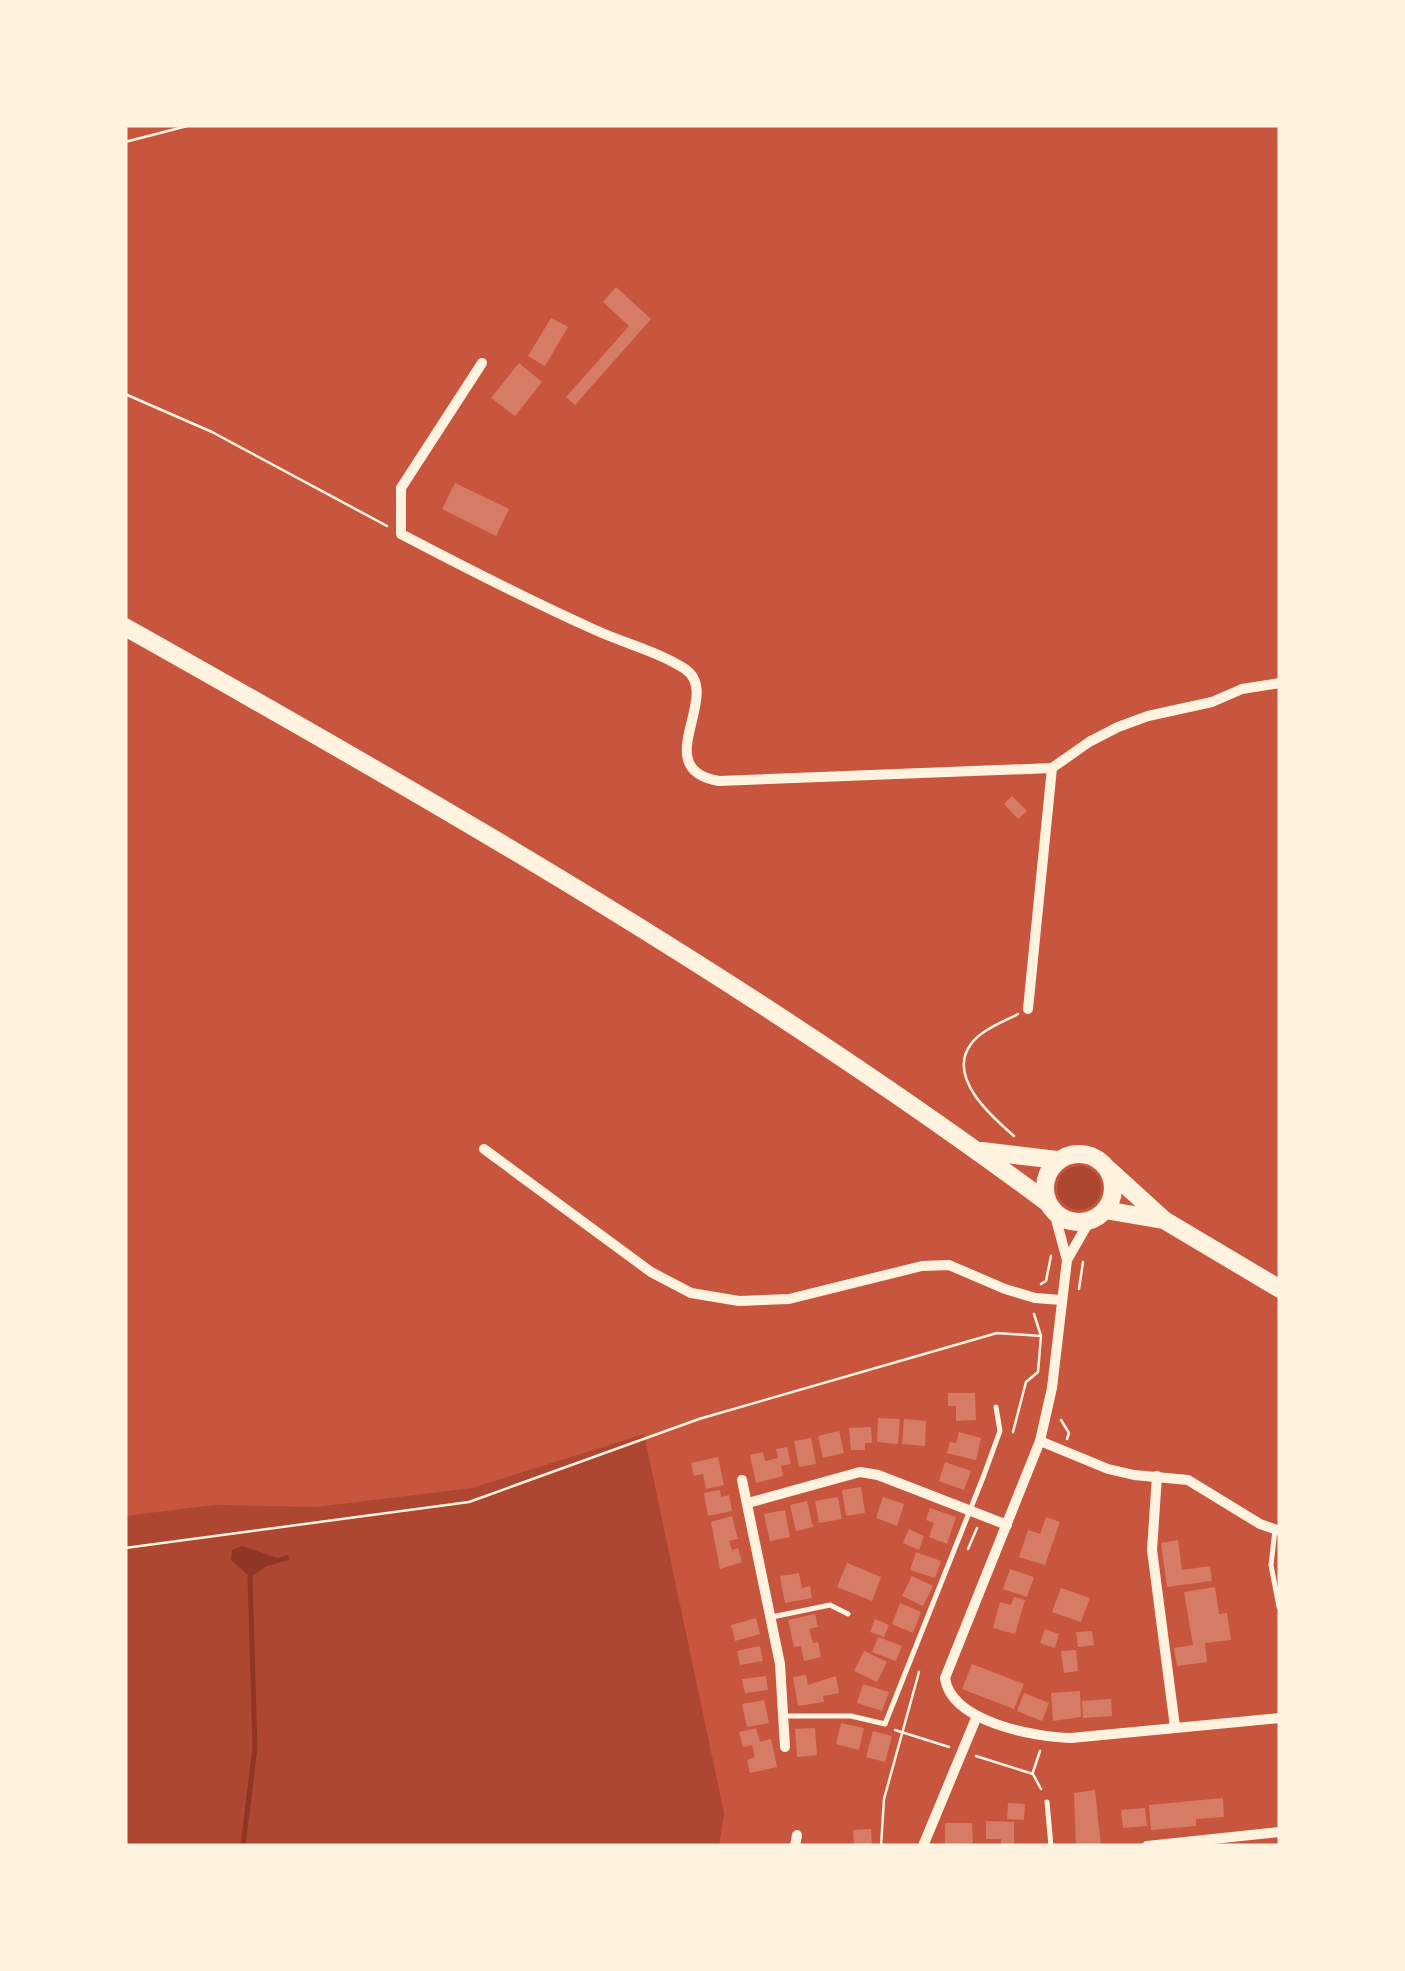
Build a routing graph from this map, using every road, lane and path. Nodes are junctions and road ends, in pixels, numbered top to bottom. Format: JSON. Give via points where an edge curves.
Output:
{"nodes":[{"id":1,"x":191,"y":125,"type":"edge"},
{"id":2,"x":125,"y":142,"type":"edge"},
{"id":3,"x":482,"y":363,"type":"dead end"},
{"id":4,"x":125,"y":394,"type":"edge"},
{"id":5,"x":401,"y":534,"type":"junction"},
{"id":6,"x":125,"y":627,"type":"edge"},
{"id":7,"x":1280,"y":682,"type":"edge"},
{"id":8,"x":1052,"y":768,"type":"junction"},
{"id":9,"x":1028,"y":1009,"type":"joint"},
{"id":10,"x":484,"y":1149,"type":"dead end"},
{"id":11,"x":976,"y":1151,"type":"junction"},
{"id":12,"x":1032,"y":1158,"type":"junction"},
{"id":13,"x":1058,"y":1160,"type":"junction"},
{"id":14,"x":1108,"y":1168,"type":"junction"},
{"id":15,"x":1051,"y":1207,"type":"junction"},
{"id":16,"x":1098,"y":1215,"type":"junction"},
{"id":17,"x":1164,"y":1220,"type":"junction"},
{"id":18,"x":1067,"y":1260,"type":"junction"},
{"id":19,"x":1280,"y":1289,"type":"edge"},
{"id":20,"x":1060,"y":1300,"type":"junction"},
{"id":21,"x":1057,"y":1338,"type":"junction"},
{"id":22,"x":996,"y":1407,"type":"dead end"},
{"id":23,"x":1059,"y":1417,"type":"dead end"},
{"id":24,"x":1040,"y":1440,"type":"junction"},
{"id":25,"x":1062,"y":1450,"type":"junction"},
{"id":26,"x":1157,"y":1476,"type":"junction"},
{"id":27,"x":742,"y":1480,"type":"dead end"},
{"id":28,"x":748,"y":1504,"type":"junction"},
{"id":29,"x":972,"y":1511,"type":"junction"},
{"id":30,"x":1007,"y":1525,"type":"junction"},
{"id":31,"x":1278,"y":1531,"type":"edge"},
{"id":32,"x":125,"y":1548,"type":"edge"},
{"id":33,"x":1278,"y":1607,"type":"edge"},
{"id":34,"x":848,"y":1614,"type":"dead end"},
{"id":35,"x":772,"y":1617,"type":"junction"},
{"id":36,"x":785,"y":1716,"type":"junction"},
{"id":37,"x":977,"y":1716,"type":"junction"},
{"id":38,"x":1280,"y":1718,"type":"edge"},
{"id":39,"x":1175,"y":1727,"type":"junction"},
{"id":40,"x":1044,"y":1737,"type":"junction"},
{"id":41,"x":785,"y":1747,"type":"dead end"},
{"id":42,"x":1033,"y":1774,"type":"dead end"},
{"id":43,"x":1048,"y":1802,"type":"dead end"},
{"id":44,"x":1280,"y":1832,"type":"edge"},
{"id":45,"x":923,"y":1846,"type":"edge"},
{"id":46,"x":1050,"y":1846,"type":"edge"},
{"id":47,"x":1147,"y":1846,"type":"edge"}],
"edges":[{"from":1,"to":2,"type":"path"},
{"from":3,"to":5,"type":"street","via":[[401,488]]},
{"from":4,"to":5,"type":"path","via":[[212,432]]},
{"from":5,"to":8,"type":"street","via":[[692,674],[699,688],[686,744],[694,770],[706,778]]},
{"from":6,"to":11,"type":"main road","via":[[605,904],[882,1082]]},
{"from":7,"to":8,"type":"street","via":[[1148,716],[1089,742]]},
{"from":8,"to":9,"type":"street"},
{"from":9,"to":12,"type":"path","via":[[970,1045],[965,1067],[977,1100]]},
{"from":10,"to":20,"type":"street","via":[[651,1272],[691,1293],[738,1301],[790,1299],[949,1264],[1005,1289]]},
{"from":11,"to":12,"type":"main road"},
{"from":11,"to":15,"type":"main road"},
{"from":12,"to":13,"type":"main road"},
{"from":13,"to":14,"type":"main road","via":[[1079,1153]]},
{"from":13,"to":15,"type":"main road","via":[[1045,1180]]},
{"from":14,"to":16,"type":"main road","via":[[1114,1190]]},
{"from":14,"to":17,"type":"main road"},
{"from":15,"to":16,"type":"main road","via":[[1071,1222]]},
{"from":15,"to":18,"type":"street"},
{"from":16,"to":17,"type":"main road"},
{"from":16,"to":18,"type":"street"},
{"from":17,"to":19,"type":"main road"},
{"from":18,"to":20,"type":"street"},
{"from":20,"to":21,"type":"street"},
{"from":21,"to":24,"type":"street"},
{"from":21,"to":32,"type":"path","via":[[998,1332],[699,1419],[468,1502]]},
{"from":22,"to":29,"type":"lane","via":[[1000,1431]]},
{"from":23,"to":25,"type":"path","via":[[1069,1434]]},
{"from":24,"to":25,"type":"street"},
{"from":24,"to":30,"type":"street"},
{"from":25,"to":26,"type":"street","via":[[1108,1468]]},
{"from":26,"to":31,"type":"street","via":[[1188,1480]]},
{"from":26,"to":39,"type":"street","via":[[1152,1550]]},
{"from":27,"to":28,"type":"street"},
{"from":28,"to":29,"type":"street","via":[[860,1472]]},
{"from":28,"to":35,"type":"street"},
{"from":29,"to":30,"type":"street"},
{"from":29,"to":36,"type":"lane","via":[[886,1724],[851,1716]]},
{"from":30,"to":37,"type":"street","via":[[945,1678],[954,1700]]},
{"from":31,"to":33,"type":"lane","via":[[1271,1564]]},
{"from":34,"to":35,"type":"lane","via":[[830,1604]]},
{"from":35,"to":36,"type":"street"},
{"from":36,"to":41,"type":"street"},
{"from":37,"to":40,"type":"street"},
{"from":37,"to":45,"type":"street"},
{"from":38,"to":39,"type":"street"},
{"from":39,"to":40,"type":"street"},
{"from":40,"to":42,"type":"path"},
{"from":43,"to":46,"type":"lane"},
{"from":44,"to":47,"type":"street"}]}
